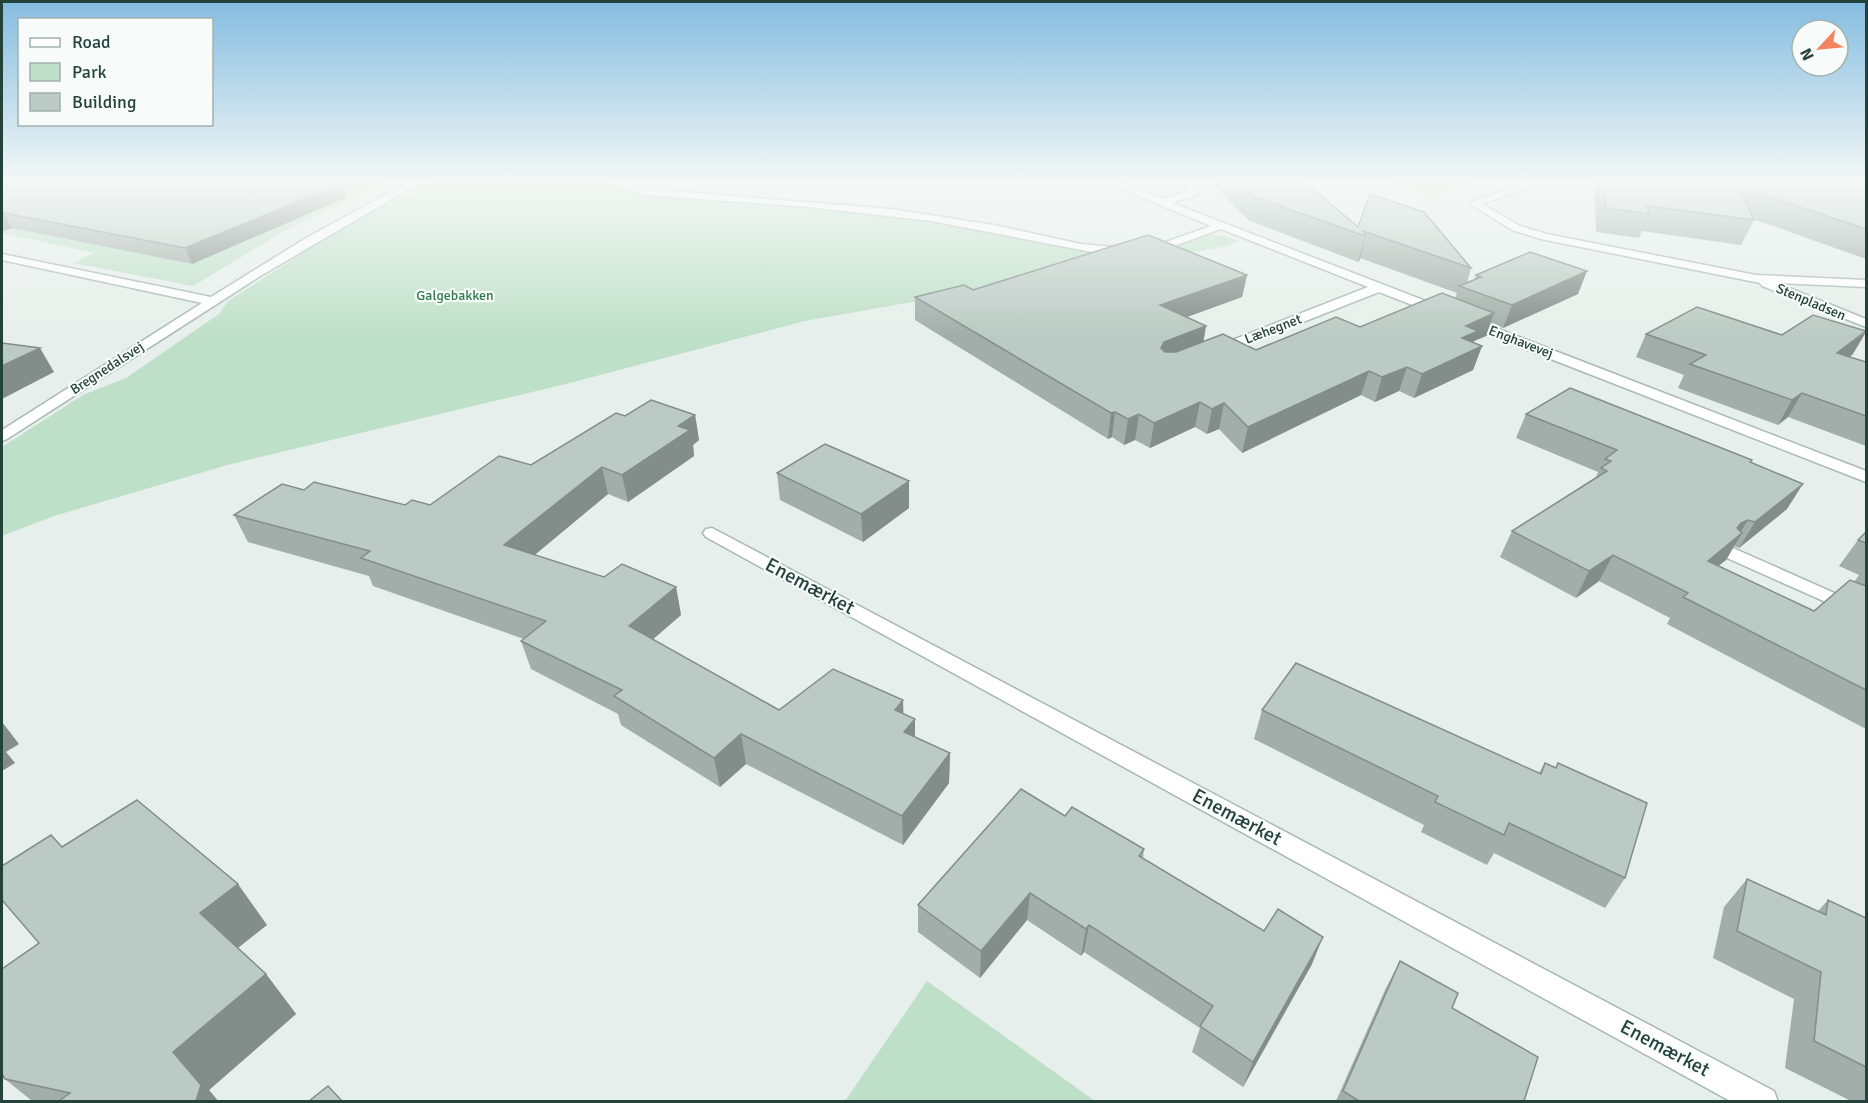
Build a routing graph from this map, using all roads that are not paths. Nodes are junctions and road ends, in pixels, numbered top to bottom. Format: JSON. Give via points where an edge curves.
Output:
{"nodes":[{"id":1,"x":321,"y":233,"type":"edge"},
{"id":2,"x":1016,"y":233,"type":"edge"},
{"id":3,"x":1199,"y":233,"type":"edge"},
{"id":4,"x":1240,"y":233,"type":"edge"},
{"id":5,"x":1534,"y":233,"type":"edge"},
{"id":6,"x":2,"y":257,"type":"edge"},
{"id":7,"x":1756,"y":279,"type":"junction"},
{"id":8,"x":1866,"y":283,"type":"edge"},
{"id":9,"x":1380,"y":287,"type":"junction"},
{"id":10,"x":212,"y":301,"type":"junction"},
{"id":11,"x":1866,"y":323,"type":"edge"},
{"id":12,"x":1209,"y":354,"type":"edge"},
{"id":13,"x":2,"y":436,"type":"edge"},
{"id":14,"x":1866,"y":477,"type":"edge"},
{"id":15,"x":712,"y":533,"type":"dead end"},
{"id":16,"x":1734,"y":554,"type":"edge"},
{"id":17,"x":1866,"y":614,"type":"edge"},
{"id":18,"x":1763,"y":1101,"type":"edge"}],
"edges":[{"from":1,"to":10,"type":"street","name":"Bregnedalsvej"},
{"from":2,"to":3,"type":"street","via":[[1086,249],[1120,252],[1150,251]]},
{"from":4,"to":9,"type":"street","name":"Enghavevej"},
{"from":5,"to":7,"type":"street","name":"Stenpladsen"},
{"from":6,"to":10,"type":"street"},
{"from":7,"to":8,"type":"street","name":"Stenpladsen"},
{"from":7,"to":11,"type":"street","name":"Stenpladsen"},
{"from":9,"to":12,"type":"street","name":"Læhegnet"},
{"from":9,"to":14,"type":"street","name":"Enghavevej"},
{"from":10,"to":13,"type":"street","name":"Bregnedalsvej"},
{"from":15,"to":18,"type":"street","name":"Enemærket"},
{"from":16,"to":17,"type":"street"}]}
